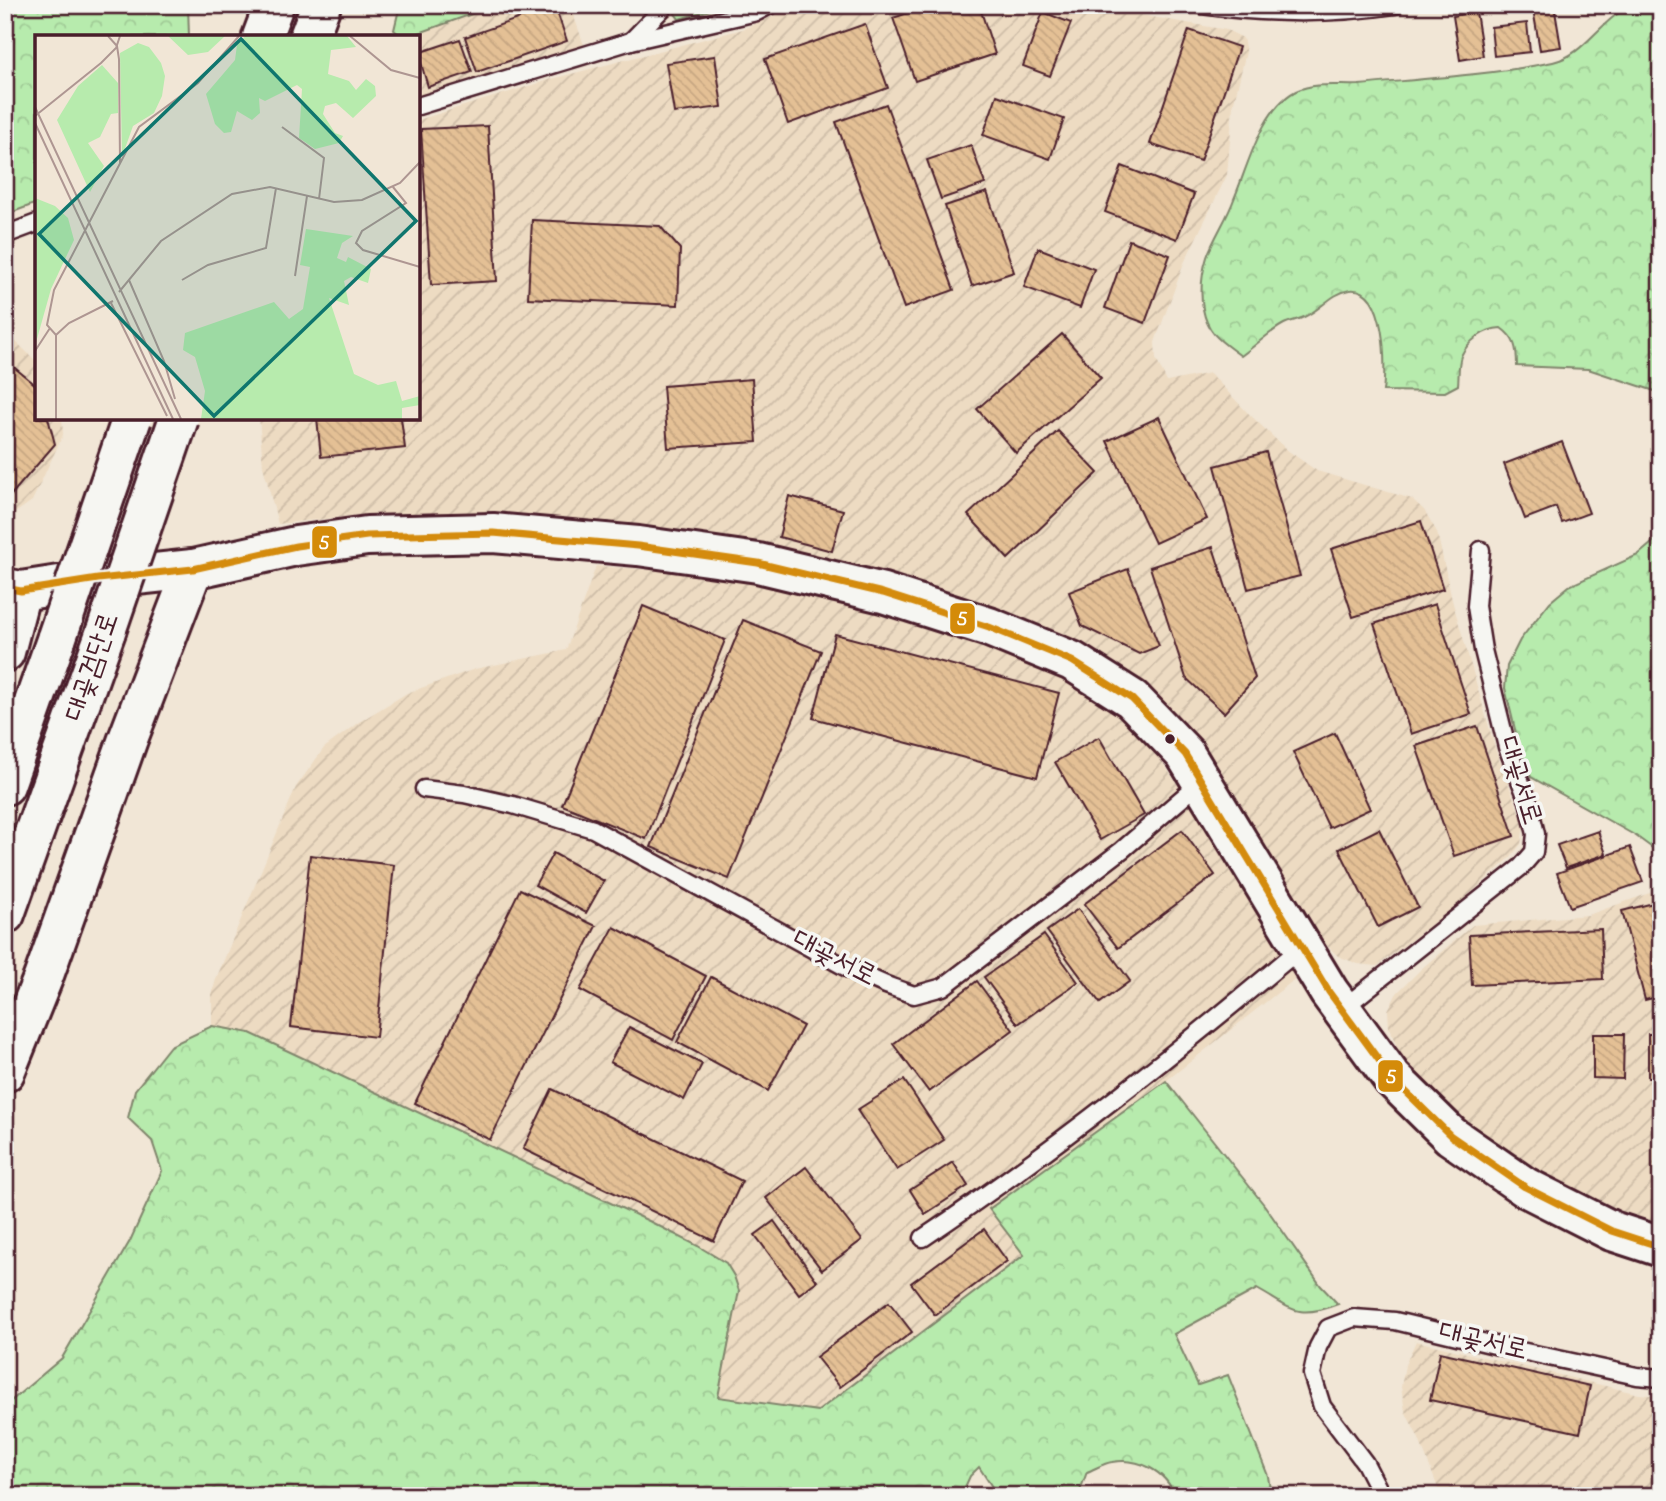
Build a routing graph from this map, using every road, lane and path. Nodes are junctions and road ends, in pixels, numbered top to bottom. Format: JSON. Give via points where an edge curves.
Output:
{"nodes":[{"id":1,"x":274,"y":5,"type":"edge"},
{"id":2,"x":666,"y":5,"type":"edge"},
{"id":3,"x":770,"y":5,"type":"edge"},
{"id":4,"x":1202,"y":5,"type":"edge"},
{"id":5,"x":1395,"y":5,"type":"edge"},
{"id":6,"x":263,"y":35,"type":"edge"},
{"id":7,"x":631,"y":41,"type":"junction"},
{"id":8,"x":420,"y":105,"type":"edge"},
{"id":9,"x":35,"y":224,"type":"edge"},
{"id":10,"x":5,"y":234,"type":"edge"},
{"id":11,"x":131,"y":420,"type":"edge"},
{"id":12,"x":178,"y":420,"type":"edge"},
{"id":13,"x":1481,"y":550,"type":"dead end"},
{"id":14,"x":193,"y":569,"type":"junction"},
{"id":15,"x":13,"y":590,"type":"edge"},
{"id":16,"x":5,"y":652,"type":"edge"},
{"id":17,"x":1202,"y":781,"type":"junction"},
{"id":18,"x":5,"y":785,"type":"edge"},
{"id":19,"x":424,"y":789,"type":"dead end"},
{"id":20,"x":5,"y":914,"type":"edge"},
{"id":21,"x":1303,"y":947,"type":"junction"},
{"id":22,"x":1342,"y":1009,"type":"junction"},
{"id":23,"x":5,"y":1072,"type":"edge"},
{"id":24,"x":923,"y":1238,"type":"dead end"},
{"id":25,"x":1661,"y":1247,"type":"edge"},
{"id":26,"x":1661,"y":1378,"type":"edge"},
{"id":27,"x":1382,"y":1496,"type":"edge"}],
"edges":[{"from":1,"to":6,"type":"street"},
{"from":2,"to":7,"type":"lane"},
{"from":3,"to":7,"type":"lane","via":[[757,12]]},
{"from":4,"to":5,"type":"lane","via":[[1306,12]]},
{"from":7,"to":8,"type":"lane"},
{"from":9,"to":10,"type":"lane"},
{"from":11,"to":18,"type":"street","name":"대곶검단로","bridge":true},
{"from":12,"to":20,"type":"street","name":"대곶검단로","bridge":true},
{"from":13,"to":22,"type":"lane","name":"대곶서로","via":[[1476,606],[1483,650],[1507,747],[1528,801],[1536,834],[1534,852]]},
{"from":14,"to":15,"type":"street"},
{"from":14,"to":17,"type":"street","via":[[367,536],[493,533],[638,546],[758,564],[883,593],[989,627],[1072,661],[1132,699],[1185,754]]},
{"from":14,"to":23,"type":"street"},
{"from":15,"to":16,"type":"street"},
{"from":17,"to":19,"type":"lane","name":"대곶서로","via":[[1122,850],[943,987],[915,995],[847,968],[593,829],[513,805]]},
{"from":17,"to":21,"type":"street"},
{"from":21,"to":22,"type":"street"},
{"from":21,"to":24,"type":"lane","via":[[1067,1138]]},
{"from":22,"to":25,"type":"street","via":[[1392,1078],[1451,1136],[1525,1187],[1612,1231]]},
{"from":26,"to":27,"type":"lane","name":"대곶서로","via":[[1395,1321],[1354,1318],[1328,1328],[1312,1374],[1322,1406],[1365,1463]]}]}
